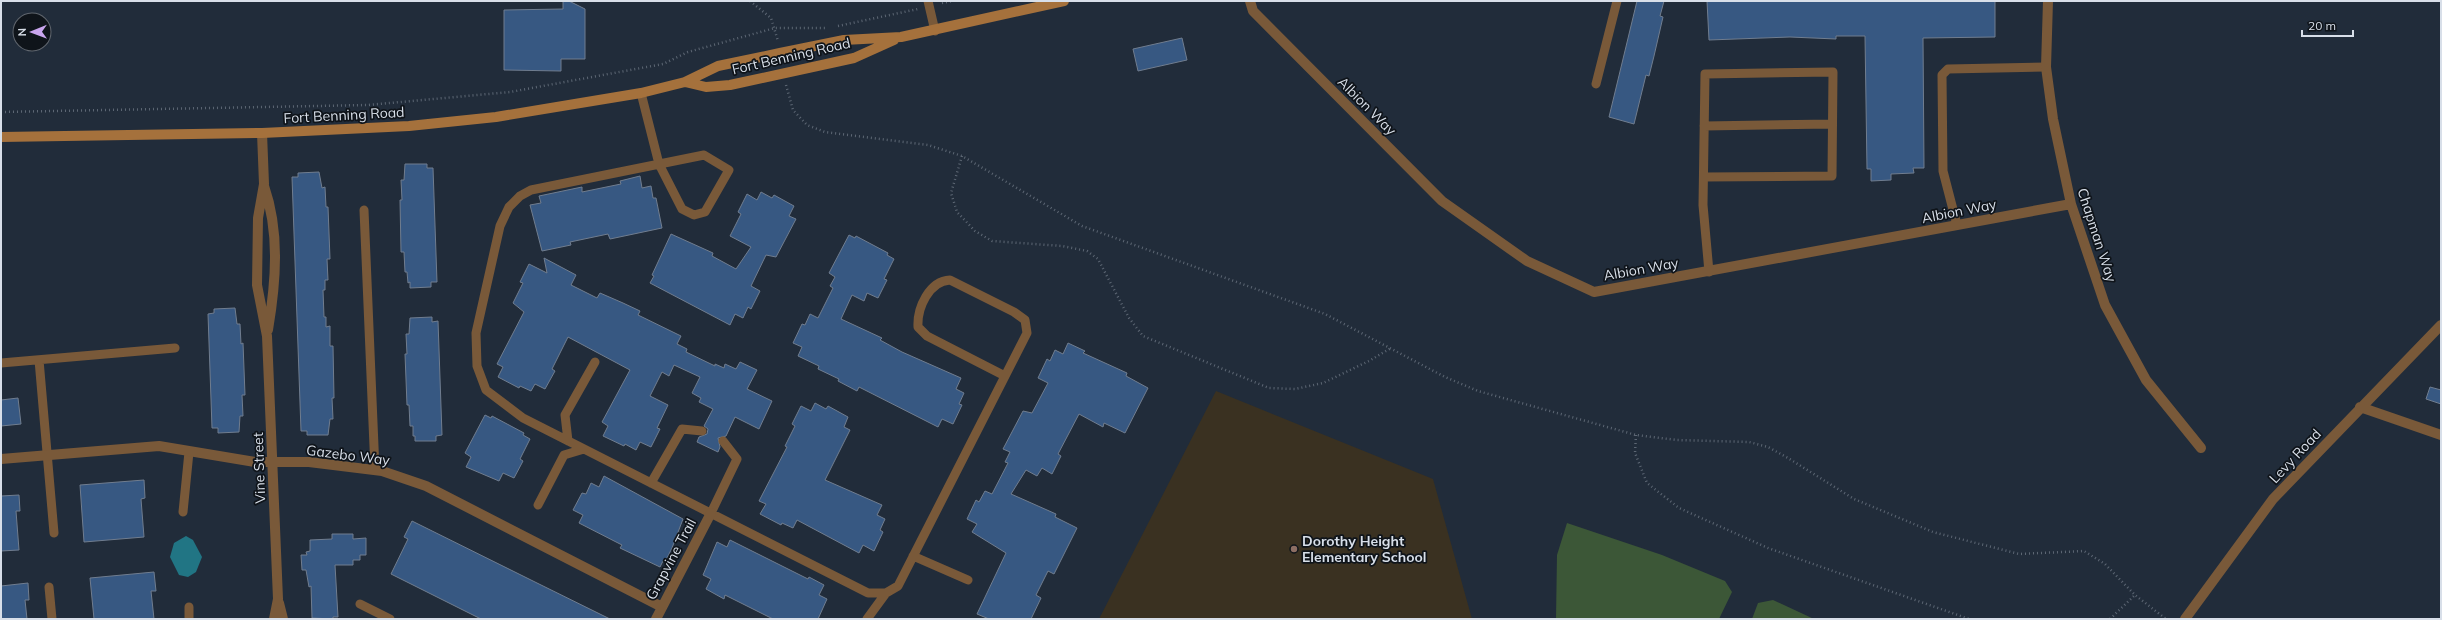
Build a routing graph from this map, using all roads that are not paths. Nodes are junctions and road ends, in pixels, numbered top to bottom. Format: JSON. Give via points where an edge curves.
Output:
{"nodes":[{"id":1,"x":1064,"y":1,"type":"edge"},
{"id":2,"x":1250,"y":1,"type":"edge"},
{"id":3,"x":1617,"y":1,"type":"edge"},
{"id":4,"x":2048,"y":1,"type":"edge"},
{"id":5,"x":928,"y":4,"type":"edge"},
{"id":6,"x":935,"y":30,"type":"junction"},
{"id":7,"x":900,"y":37,"type":"junction"},
{"id":8,"x":2046,"y":67,"type":"junction"},
{"id":9,"x":685,"y":82,"type":"junction"},
{"id":10,"x":1596,"y":84,"type":"dead end"},
{"id":11,"x":641,"y":93,"type":"junction"},
{"id":12,"x":1832,"y":124,"type":"junction"},
{"id":13,"x":1704,"y":126,"type":"junction"},
{"id":14,"x":262,"y":133,"type":"junction"},
{"id":15,"x":1,"y":137,"type":"edge"},
{"id":16,"x":659,"y":164,"type":"junction"},
{"id":17,"x":1704,"y":177,"type":"junction"},
{"id":18,"x":264,"y":184,"type":"junction"},
{"id":19,"x":2070,"y":204,"type":"junction"},
{"id":20,"x":364,"y":210,"type":"dead end"},
{"id":21,"x":1957,"y":225,"type":"junction"},
{"id":22,"x":1709,"y":272,"type":"junction"},
{"id":23,"x":2441,"y":325,"type":"edge"},
{"id":24,"x":267,"y":336,"type":"junction"},
{"id":25,"x":175,"y":348,"type":"dead end"},
{"id":26,"x":39,"y":360,"type":"junction"},
{"id":27,"x":595,"y":362,"type":"dead end"},
{"id":28,"x":1,"y":363,"type":"edge"},
{"id":29,"x":1005,"y":376,"type":"junction"},
{"id":30,"x":2360,"y":407,"type":"junction"},
{"id":31,"x":702,"y":431,"type":"dead end"},
{"id":32,"x":2441,"y":435,"type":"edge"},
{"id":33,"x":568,"y":441,"type":"junction"},
{"id":34,"x":723,"y":441,"type":"dead end"},
{"id":35,"x":2201,"y":448,"type":"dead end"},
{"id":36,"x":584,"y":449,"type":"junction"},
{"id":37,"x":189,"y":452,"type":"junction"},
{"id":38,"x":46,"y":455,"type":"junction"},
{"id":39,"x":1,"y":459,"type":"edge"},
{"id":40,"x":273,"y":462,"type":"junction"},
{"id":41,"x":375,"y":470,"type":"junction"},
{"id":42,"x":651,"y":483,"type":"junction"},
{"id":43,"x":538,"y":505,"type":"dead end"},
{"id":44,"x":183,"y":512,"type":"dead end"},
{"id":45,"x":711,"y":513,"type":"junction"},
{"id":46,"x":54,"y":533,"type":"dead end"},
{"id":47,"x":913,"y":556,"type":"junction"},
{"id":48,"x":968,"y":580,"type":"dead end"},
{"id":49,"x":49,"y":587,"type":"dead end"},
{"id":50,"x":886,"y":593,"type":"junction"},
{"id":51,"x":278,"y":599,"type":"junction"},
{"id":52,"x":360,"y":604,"type":"dead end"},
{"id":53,"x":188,"y":607,"type":"dead end"},
{"id":54,"x":662,"y":608,"type":"junction"},
{"id":55,"x":52,"y":619,"type":"edge"},
{"id":56,"x":188,"y":619,"type":"edge"},
{"id":57,"x":274,"y":619,"type":"edge"},
{"id":58,"x":283,"y":619,"type":"edge"},
{"id":59,"x":390,"y":619,"type":"edge"},
{"id":60,"x":656,"y":619,"type":"edge"},
{"id":61,"x":867,"y":619,"type":"edge"},
{"id":62,"x":2185,"y":619,"type":"edge"}],
"edges":[{"from":1,"to":6,"type":"street","name":"Fort Benning Road"},
{"from":2,"to":22,"type":"street","name":"Albion Way","via":[[1253,11],[1442,201],[1527,261],[1594,292]]},
{"from":3,"to":10,"type":"lane"},
{"from":4,"to":8,"type":"street","name":"Chapman Way"},
{"from":5,"to":6,"type":"lane"},
{"from":6,"to":7,"type":"street","name":"Fort Benning Road"},
{"from":7,"to":9,"type":"street","name":"Fort Benning Road","via":[[844,40],[780,53],[718,66]]},
{"from":7,"to":9,"type":"street","name":"Fort Benning Road","via":[[854,58],[730,85],[706,87]]},
{"from":8,"to":19,"type":"street","name":"Chapman Way","via":[[2053,119]]},
{"from":8,"to":21,"type":"lane","via":[[1948,69],[1942,75],[1942,171]]},
{"from":9,"to":11,"type":"street","name":"Fort Benning Road"},
{"from":11,"to":14,"type":"street","name":"Fort Benning Road","via":[[496,117],[409,126]]},
{"from":11,"to":16,"type":"lane"},
{"from":12,"to":13,"type":"lane"},
{"from":12,"to":13,"type":"lane","via":[[1833,72],[1705,74]]},
{"from":12,"to":17,"type":"lane","via":[[1832,176]]},
{"from":13,"to":17,"type":"lane"},
{"from":14,"to":15,"type":"street","name":"Fort Benning Road"},
{"from":14,"to":18,"type":"street","name":"Vine Street"},
{"from":16,"to":16,"type":"lane","via":[[704,155],[729,170],[705,212],[694,215],[682,209]]},
{"from":16,"to":33,"type":"lane","via":[[530,190],[509,206],[500,226],[476,333],[477,366],[486,390],[523,418]]},
{"from":17,"to":22,"type":"lane","via":[[1703,205]]},
{"from":18,"to":24,"type":"street","name":"Vine Street","via":[[258,218],[257,285]]},
{"from":18,"to":24,"type":"street","name":"Vine Street","via":[[273,210],[275,285]]},
{"from":19,"to":21,"type":"street","name":"Albion Way"},
{"from":19,"to":35,"type":"street","name":"Chapman Way","via":[[2105,305],[2146,380]]},
{"from":20,"to":41,"type":"lane"},
{"from":21,"to":22,"type":"street","name":"Albion Way"},
{"from":23,"to":30,"type":"street","name":"Levy Road"},
{"from":24,"to":40,"type":"street","name":"Vine Street"},
{"from":25,"to":26,"type":"lane"},
{"from":26,"to":28,"type":"lane"},
{"from":26,"to":38,"type":"lane"},
{"from":27,"to":33,"type":"lane","via":[[565,415]]},
{"from":29,"to":29,"type":"lane","via":[[927,336],[918,327],[917,316],[932,286],[941,280],[950,280],[1025,320],[1027,333]]},
{"from":29,"to":47,"type":"lane"},
{"from":30,"to":32,"type":"street"},
{"from":30,"to":62,"type":"street","name":"Levy Road","via":[[2273,499]]},
{"from":31,"to":42,"type":"lane","via":[[682,429]]},
{"from":33,"to":36,"type":"lane"},
{"from":34,"to":45,"type":"lane","via":[[736,459]]},
{"from":36,"to":42,"type":"lane"},
{"from":36,"to":43,"type":"lane","via":[[564,455]]},
{"from":37,"to":38,"type":"street","name":"Gazebo Way","via":[[159,446]]},
{"from":37,"to":40,"type":"street","name":"Gazebo Way","via":[[255,462]]},
{"from":37,"to":44,"type":"lane"},
{"from":38,"to":39,"type":"street","name":"Gazebo Way"},
{"from":38,"to":46,"type":"lane"},
{"from":40,"to":41,"type":"street","name":"Gazebo Way","via":[[309,462]]},
{"from":40,"to":51,"type":"street","name":"Vine Street"},
{"from":41,"to":54,"type":"street","name":"Gazebo Way","via":[[426,486]]},
{"from":42,"to":45,"type":"lane"},
{"from":45,"to":50,"type":"lane","via":[[868,593]]},
{"from":45,"to":54,"type":"street","name":"Grapvine Trail"},
{"from":47,"to":48,"type":"lane"},
{"from":47,"to":50,"type":"lane","via":[[898,586]]},
{"from":49,"to":55,"type":"lane"},
{"from":50,"to":61,"type":"lane"},
{"from":51,"to":57,"type":"street","name":"Vine Street"},
{"from":51,"to":58,"type":"street","name":"Vine Street"},
{"from":52,"to":59,"type":"lane"},
{"from":53,"to":56,"type":"lane"},
{"from":54,"to":60,"type":"street","name":"Grapvine Trail"}]}
